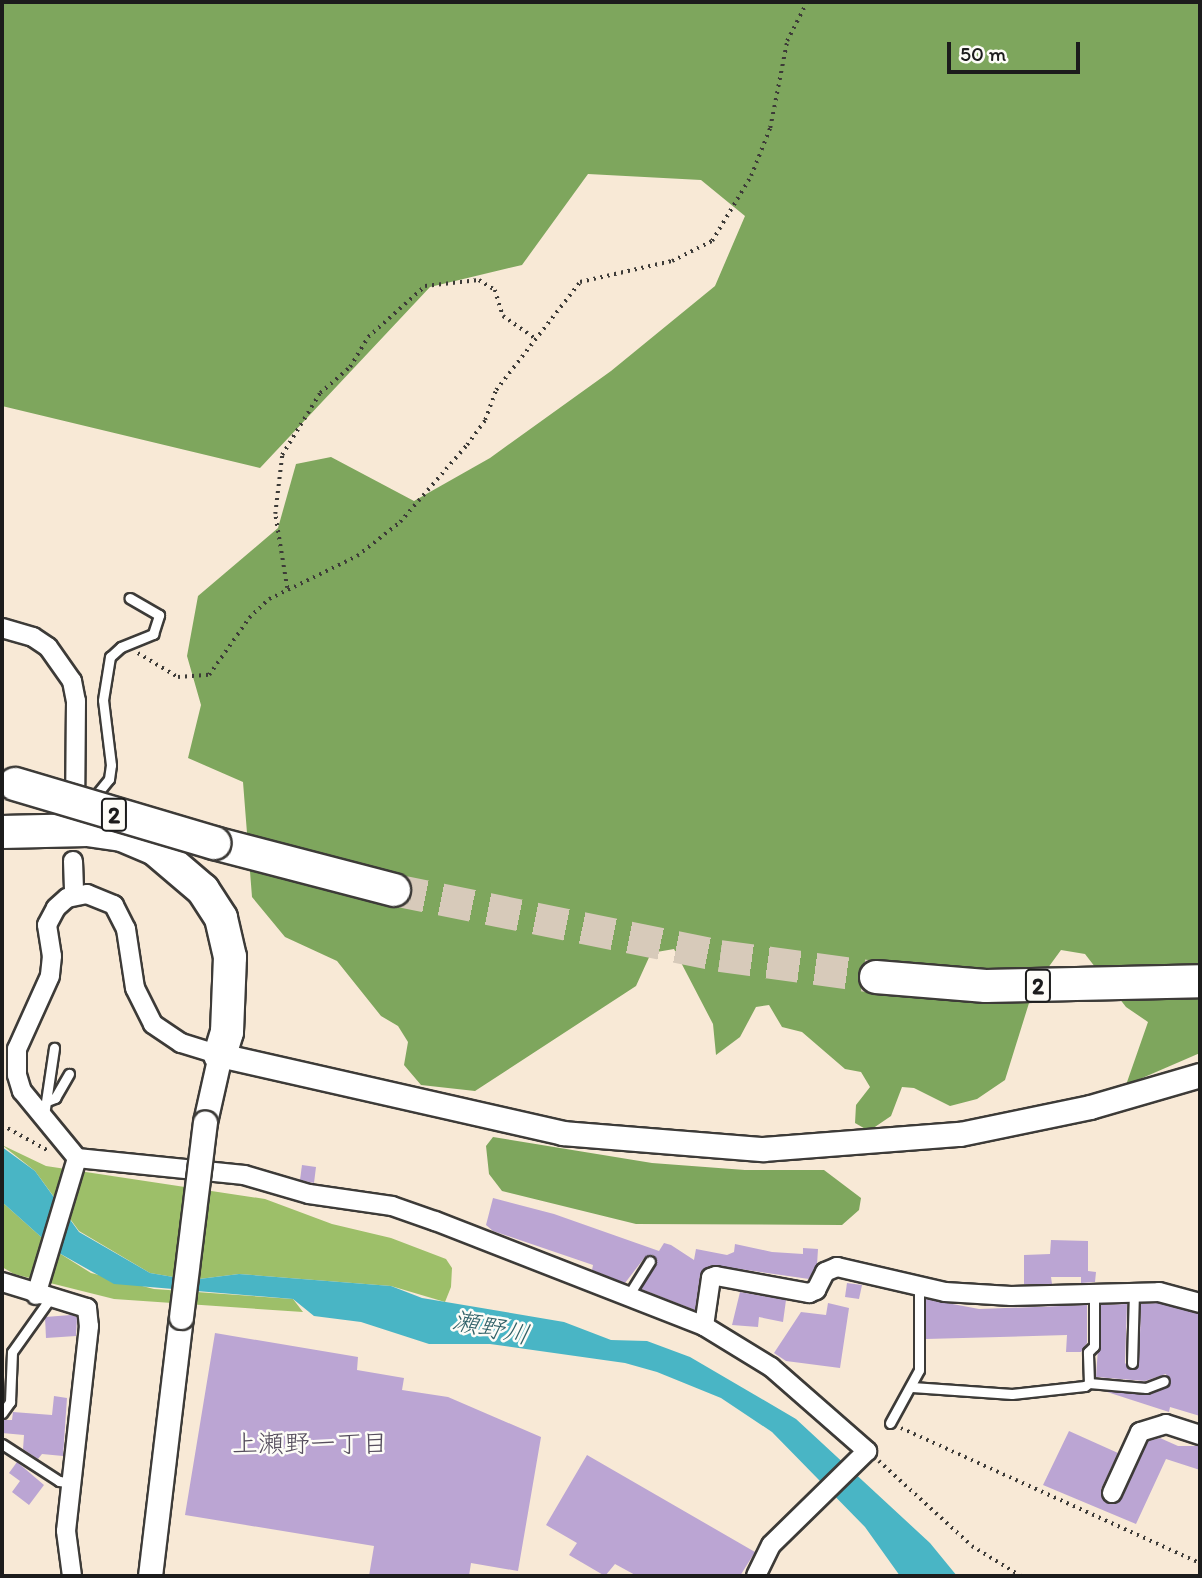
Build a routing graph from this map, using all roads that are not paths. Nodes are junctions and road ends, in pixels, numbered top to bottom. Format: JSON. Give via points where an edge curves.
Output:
{"nodes":[{"id":1,"x":130,"y":598,"type":"dead end"},
{"id":2,"x":2,"y":628,"type":"edge"},
{"id":3,"x":8,"y":782,"type":"edge"},
{"id":4,"x":75,"y":818,"type":"joint"},
{"id":5,"x":2,"y":832,"type":"edge"},
{"id":6,"x":2,"y":845,"type":"edge"},
{"id":7,"x":73,"y":861,"type":"dead end"},
{"id":8,"x":394,"y":890,"type":"tunnel mouth"},
{"id":9,"x":74,"y":895,"type":"junction"},
{"id":10,"x":876,"y":977,"type":"tunnel mouth"},
{"id":11,"x":1200,"y":981,"type":"edge"},
{"id":12,"x":54,"y":1048,"type":"dead end"},
{"id":13,"x":220,"y":1055,"type":"junction"},
{"id":14,"x":69,"y":1074,"type":"dead end"},
{"id":15,"x":1200,"y":1075,"type":"edge"},
{"id":16,"x":47,"y":1101,"type":"junction"},
{"id":17,"x":43,"y":1119,"type":"junction"},
{"id":18,"x":76,"y":1163,"type":"junction"},
{"id":19,"x":650,"y":1261,"type":"dead end"},
{"id":20,"x":2,"y":1282,"type":"edge"},
{"id":21,"x":919,"y":1289,"type":"junction"},
{"id":22,"x":1133,"y":1292,"type":"junction"},
{"id":23,"x":1094,"y":1294,"type":"junction"},
{"id":24,"x":41,"y":1295,"type":"junction"},
{"id":25,"x":628,"y":1296,"type":"junction"},
{"id":26,"x":1200,"y":1303,"type":"edge"},
{"id":27,"x":704,"y":1325,"type":"junction"},
{"id":28,"x":7,"y":1350,"type":"edge"},
{"id":29,"x":1132,"y":1363,"type":"dead end"},
{"id":30,"x":1164,"y":1381,"type":"dead end"},
{"id":31,"x":1089,"y":1383,"type":"junction"},
{"id":32,"x":912,"y":1387,"type":"junction"},
{"id":33,"x":2,"y":1413,"type":"edge"},
{"id":34,"x":890,"y":1423,"type":"road end"},
{"id":35,"x":1200,"y":1435,"type":"edge"},
{"id":36,"x":2,"y":1444,"type":"edge"},
{"id":37,"x":73,"y":1483,"type":"junction"},
{"id":38,"x":1112,"y":1493,"type":"dead end"},
{"id":39,"x":72,"y":1576,"type":"edge"},
{"id":40,"x":150,"y":1576,"type":"edge"},
{"id":41,"x":756,"y":1576,"type":"edge"}],
"edges":[{"from":1,"to":4,"type":"lane","via":[[159,615],[153,634],[110,657],[103,678],[109,779]]},
{"from":2,"to":4,"type":"street","via":[[33,637],[48,647],[72,681],[76,701]]},
{"from":3,"to":8,"type":"highway","number":"2","bridge":true},
{"from":5,"to":13,"type":"highway","via":[[87,830],[122,835],[155,849],[196,883],[221,918],[230,957],[227,1032]]},
{"from":6,"to":13,"type":"highway","via":[[87,844],[116,849],[143,859],[174,881],[198,913],[210,946],[208,1015]]},
{"from":7,"to":9,"type":"street"},
{"from":9,"to":13,"type":"street","via":[[103,898],[114,905],[126,929],[135,988],[153,1024],[181,1043]]},
{"from":9,"to":17,"type":"street","via":[[56,908],[47,925],[50,976],[17,1049],[16,1075]]},
{"from":10,"to":11,"type":"highway","number":"2","via":[[986,986]]},
{"from":12,"to":16,"type":"lane"},
{"from":13,"to":15,"type":"street","via":[[562,1133],[763,1149],[960,1134],[1090,1107]]},
{"from":13,"to":40,"type":"street","bridge":true,"via":[[205,1122]]},
{"from":14,"to":16,"type":"lane","via":[[55,1098]]},
{"from":16,"to":17,"type":"lane"},
{"from":17,"to":18,"type":"street"},
{"from":18,"to":24,"type":"street"},
{"from":18,"to":25,"type":"street","via":[[244,1175],[309,1194],[392,1206]]},
{"from":19,"to":25,"type":"lane"},
{"from":20,"to":24,"type":"street"},
{"from":21,"to":23,"type":"street","via":[[1011,1296]]},
{"from":21,"to":27,"type":"street","via":[[837,1267],[825,1272],[817,1290],[809,1293],[716,1276],[711,1278]]},
{"from":21,"to":32,"type":"lane","via":[[919,1370]]},
{"from":22,"to":23,"type":"street"},
{"from":22,"to":26,"type":"street","via":[[1158,1292]]},
{"from":22,"to":29,"type":"lane"},
{"from":23,"to":31,"type":"lane"},
{"from":24,"to":28,"type":"lane"},
{"from":24,"to":37,"type":"street","via":[[87,1308]]},
{"from":25,"to":27,"type":"street"},
{"from":27,"to":41,"type":"street","via":[[771,1367],[865,1453],[771,1545]]},
{"from":28,"to":33,"type":"lane","via":[[10,1402]]},
{"from":30,"to":31,"type":"lane","via":[[1146,1388]]},
{"from":31,"to":32,"type":"lane","via":[[1012,1394]]},
{"from":32,"to":34,"type":"lane"},
{"from":35,"to":38,"type":"street","via":[[1166,1424],[1140,1432]]},
{"from":36,"to":37,"type":"lane","via":[[59,1480]]},
{"from":37,"to":39,"type":"street","via":[[66,1531]]}]}
